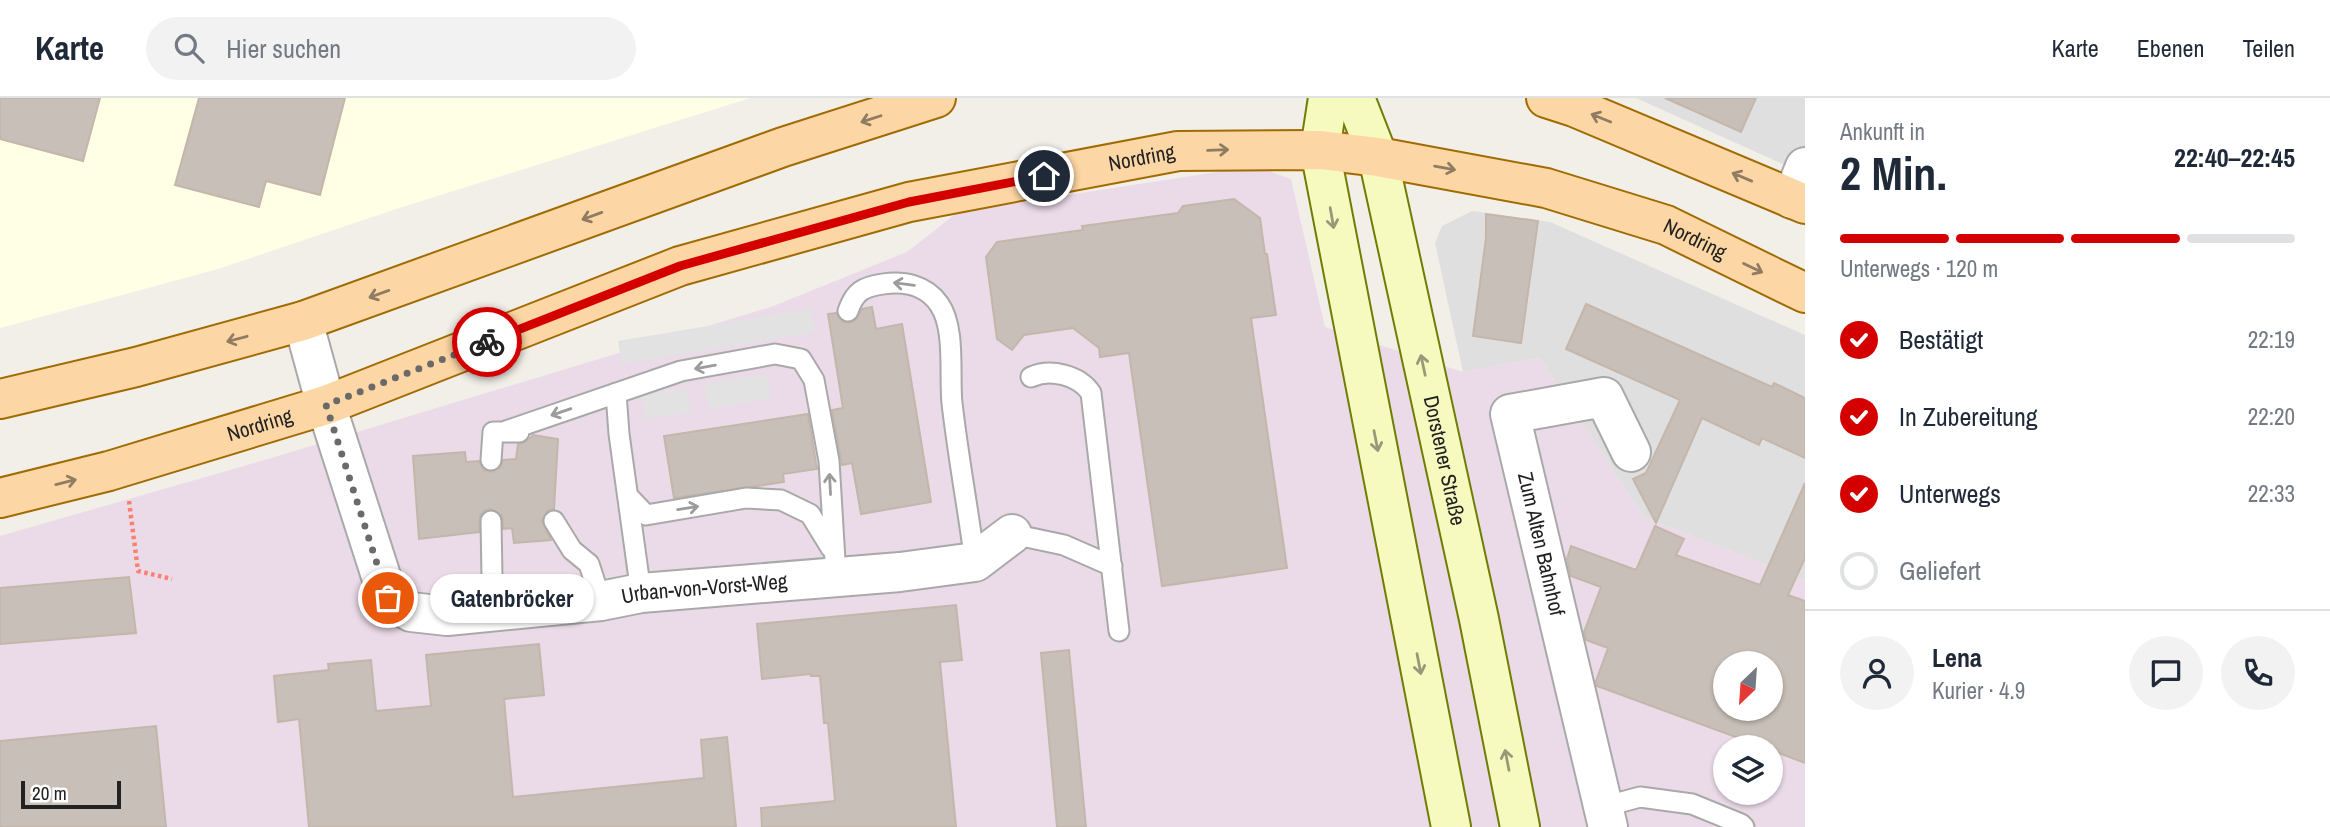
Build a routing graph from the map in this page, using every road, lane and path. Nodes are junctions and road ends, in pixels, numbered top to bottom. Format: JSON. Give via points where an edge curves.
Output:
{"nodes":[{"id":1,"x":936,"y":98,"type":"edge"},
{"id":2,"x":1328,"y":98,"type":"edge"},
{"id":3,"x":1355,"y":98,"type":"edge"},
{"id":4,"x":1546,"y":98,"type":"edge"},
{"id":5,"x":1320,"y":150,"type":"junction"},
{"id":6,"x":1378,"y":157,"type":"junction"},
{"id":7,"x":1801,"y":190,"type":"edge"},
{"id":8,"x":1805,"y":293,"type":"edge"},
{"id":9,"x":848,"y":311,"type":"dead end"},
{"id":10,"x":303,"y":321,"type":"junction"},
{"id":11,"x":1031,"y":377,"type":"dead end"},
{"id":12,"x":616,"y":393,"type":"junction"},
{"id":13,"x":0,"y":399,"type":"edge"},
{"id":14,"x":326,"y":405,"type":"junction"},
{"id":15,"x":1631,"y":452,"type":"dead end"},
{"id":16,"x":491,"y":460,"type":"dead end"},
{"id":17,"x":109,"y":471,"type":"junction"},
{"id":18,"x":628,"y":496,"type":"junction"},
{"id":19,"x":0,"y":498,"type":"edge"},
{"id":20,"x":491,"y":521,"type":"dead end"},
{"id":21,"x":554,"y":521,"type":"dead end"},
{"id":22,"x":1012,"y":534,"type":"joint"},
{"id":23,"x":975,"y":562,"type":"junction"},
{"id":24,"x":835,"y":565,"type":"junction"},
{"id":25,"x":1112,"y":566,"type":"junction"},
{"id":26,"x":172,"y":579,"type":"dead end"},
{"id":27,"x":641,"y":593,"type":"junction"},
{"id":28,"x":600,"y":601,"type":"junction"},
{"id":29,"x":482,"y":613,"type":"junction"},
{"id":30,"x":1119,"y":631,"type":"dead end"},
{"id":31,"x":1605,"y":817,"type":"edge"},
{"id":32,"x":1451,"y":827,"type":"edge"},
{"id":33,"x":1520,"y":827,"type":"edge"},
{"id":34,"x":1744,"y":827,"type":"edge"}],
"edges":[{"from":1,"to":10,"type":"main road","one_way":true,"via":[[783,147]]},
{"from":2,"to":5,"type":"main road"},
{"from":3,"to":6,"type":"main road","name":"Dorstener Straße"},
{"from":7,"to":4,"type":"main road","one_way":true},
{"from":5,"to":6,"type":"main road","name":"Nordring"},
{"from":14,"to":5,"type":"main road","name":"Nordring","one_way":true,"via":[[680,266],[909,202],[1178,151]]},
{"from":5,"to":32,"type":"main road","one_way":true},
{"from":6,"to":8,"type":"main road","name":"Nordring","one_way":true,"via":[[1546,188],[1666,225]]},
{"from":33,"to":6,"type":"main road","name":"Dorstener Straße","one_way":true},
{"from":23,"to":9,"type":"lane","one_way":true,"via":[[952,402],[949,328],[940,304],[921,286],[892,283],[866,286]]},
{"from":10,"to":13,"type":"main road","one_way":true},
{"from":10,"to":14,"type":"street","name":"Urban-von-Vorst-Weg"},
{"from":11,"to":25,"type":"lane","via":[[1062,374],[1091,393]]},
{"from":12,"to":16,"type":"lane","one_way":true,"via":[[513,431],[493,432]]},
{"from":12,"to":18,"type":"lane"},
{"from":24,"to":12,"type":"lane","one_way":true,"via":[[829,461],[814,380],[802,359],[775,354],[681,371]]},
{"from":14,"to":17,"type":"main road","name":"Nordring"},
{"from":14,"to":29,"type":"street","name":"Urban-von-Vorst-Weg","via":[[388,598],[411,611],[447,616]]},
{"from":15,"to":31,"type":"street","name":"Zum Alten Bahnhof","via":[[1604,397],[1510,414]]},
{"from":19,"to":17,"type":"main road","name":"Nordring","one_way":true},
{"from":17,"to":26,"type":"path","via":[[131,503],[138,571]]},
{"from":18,"to":24,"type":"lane","one_way":true,"via":[[646,514],[746,498],[781,500],[810,514]]},
{"from":18,"to":27,"type":"lane"},
{"from":20,"to":29,"type":"lane","via":[[492,578]]},
{"from":21,"to":28,"type":"lane","via":[[572,550],[589,564]]},
{"from":22,"to":23,"type":"street","name":"Urban-von-Vorst-Weg"},
{"from":22,"to":25,"type":"lane","via":[[1064,544]]},
{"from":23,"to":24,"type":"street","name":"Urban-von-Vorst-Weg","via":[[900,572]]},
{"from":24,"to":27,"type":"street","name":"Urban-von-Vorst-Weg"},
{"from":25,"to":30,"type":"lane"},
{"from":27,"to":28,"type":"street","name":"Urban-von-Vorst-Weg"},
{"from":28,"to":29,"type":"street","name":"Urban-von-Vorst-Weg"},
{"from":31,"to":34,"type":"lane","via":[[1640,797],[1692,804]]}]}
